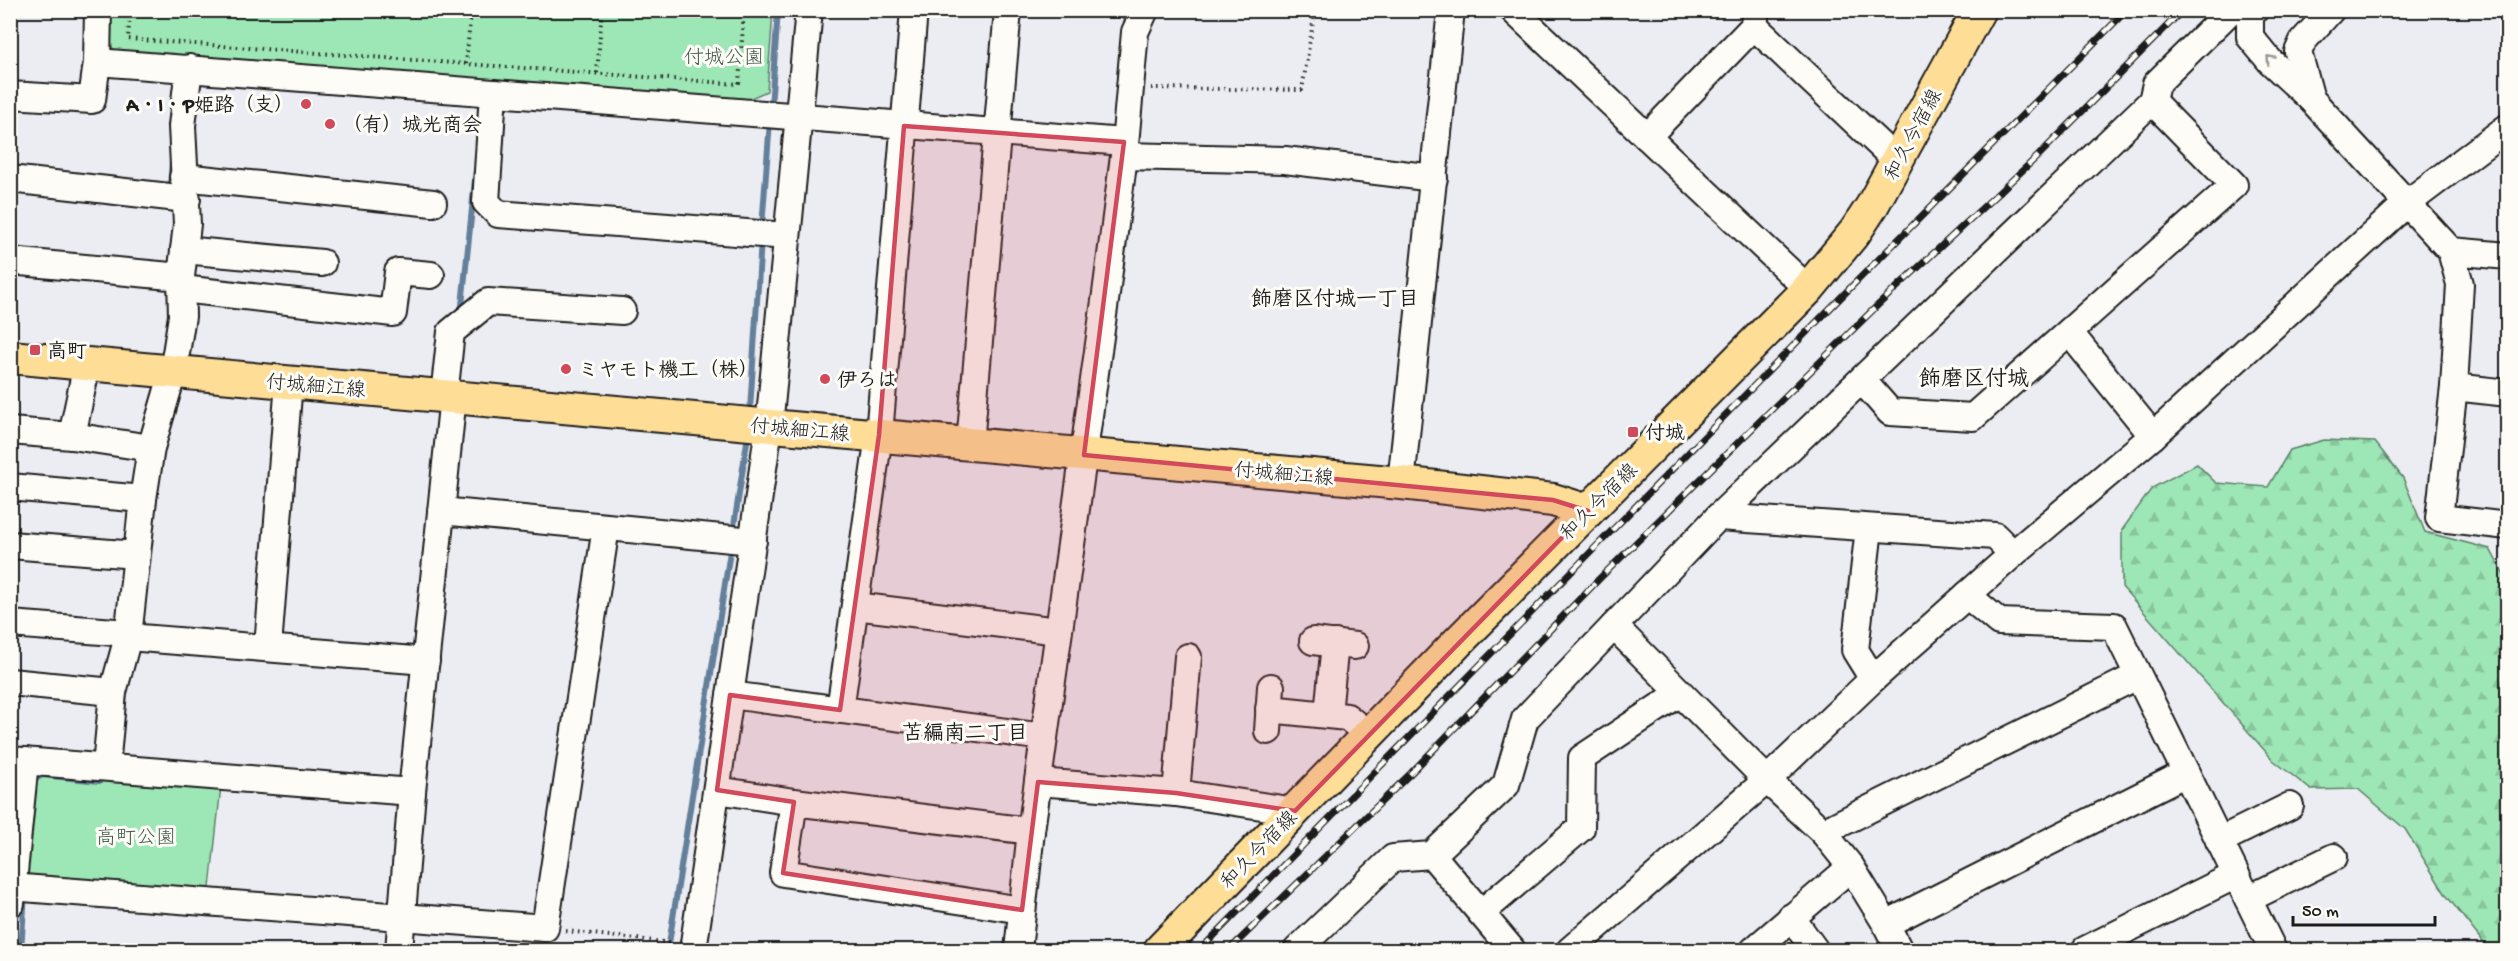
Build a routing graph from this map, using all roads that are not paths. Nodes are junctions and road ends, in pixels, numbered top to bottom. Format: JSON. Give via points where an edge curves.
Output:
{"nodes":[{"id":1,"x":98,"y":10,"type":"edge"},
{"id":2,"x":809,"y":10,"type":"edge"},
{"id":3,"x":914,"y":10,"type":"edge"},
{"id":4,"x":1008,"y":10,"type":"edge"},
{"id":5,"x":1145,"y":10,"type":"edge"},
{"id":6,"x":1451,"y":10,"type":"edge"},
{"id":7,"x":1513,"y":10,"type":"edge"},
{"id":8,"x":1979,"y":10,"type":"edge"},
{"id":9,"x":2231,"y":10,"type":"edge"},
{"id":10,"x":2255,"y":10,"type":"edge"},
{"id":11,"x":2331,"y":10,"type":"edge"},
{"id":12,"x":1755,"y":18,"type":"edge"},
{"id":13,"x":97,"y":62,"type":"junction"},
{"id":14,"x":189,"y":69,"type":"junction"},
{"id":15,"x":493,"y":93,"type":"junction"},
{"id":16,"x":10,"y":95,"type":"edge"},
{"id":17,"x":2311,"y":99,"type":"junction"},
{"id":18,"x":2152,"y":101,"type":"junction"},
{"id":19,"x":798,"y":118,"type":"junction"},
{"id":20,"x":904,"y":126,"type":"junction"},
{"id":21,"x":2508,"y":127,"type":"edge"},
{"id":22,"x":997,"y":133,"type":"junction"},
{"id":23,"x":1647,"y":137,"type":"junction"},
{"id":24,"x":1124,"y":149,"type":"junction"},
{"id":25,"x":1898,"y":162,"type":"junction"},
{"id":26,"x":1434,"y":178,"type":"junction"},
{"id":27,"x":10,"y":179,"type":"edge"},
{"id":28,"x":185,"y":188,"type":"junction"},
{"id":29,"x":433,"y":202,"type":"dead end"},
{"id":30,"x":2406,"y":204,"type":"junction"},
{"id":31,"x":787,"y":236,"type":"junction"},
{"id":32,"x":184,"y":250,"type":"junction"},
{"id":33,"x":2451,"y":251,"type":"junction"},
{"id":34,"x":2508,"y":256,"type":"edge"},
{"id":35,"x":10,"y":261,"type":"edge"},
{"id":36,"x":322,"y":263,"type":"dead end"},
{"id":37,"x":431,"y":275,"type":"dead end"},
{"id":38,"x":181,"y":283,"type":"junction"},
{"id":39,"x":1808,"y":289,"type":"junction"},
{"id":40,"x":622,"y":311,"type":"dead end"},
{"id":41,"x":2070,"y":332,"type":"junction"},
{"id":42,"x":10,"y":357,"type":"edge"},
{"id":43,"x":87,"y":364,"type":"junction"},
{"id":44,"x":173,"y":372,"type":"junction"},
{"id":45,"x":1862,"y":380,"type":"junction"},
{"id":46,"x":290,"y":382,"type":"junction"},
{"id":47,"x":2454,"y":387,"type":"junction"},
{"id":48,"x":2508,"y":393,"type":"edge"},
{"id":49,"x":449,"y":396,"type":"junction"},
{"id":50,"x":770,"y":427,"type":"junction"},
{"id":51,"x":10,"y":431,"type":"edge"},
{"id":52,"x":879,"y":435,"type":"junction"},
{"id":53,"x":72,"y":436,"type":"junction"},
{"id":54,"x":2153,"y":436,"type":"junction"},
{"id":55,"x":970,"y":444,"type":"junction"},
{"id":56,"x":151,"y":448,"type":"junction"},
{"id":57,"x":1084,"y":455,"type":"junction"},
{"id":58,"x":1401,"y":483,"type":"junction"},
{"id":59,"x":10,"y":487,"type":"edge"},
{"id":60,"x":143,"y":500,"type":"junction"},
{"id":61,"x":441,"y":511,"type":"junction"},
{"id":62,"x":1588,"y":511,"type":"junction"},
{"id":63,"x":1718,"y":517,"type":"junction"},
{"id":64,"x":2508,"y":526,"type":"edge"},
{"id":65,"x":606,"y":527,"type":"junction"},
{"id":66,"x":1869,"y":528,"type":"junction"},
{"id":67,"x":753,"y":541,"type":"junction"},
{"id":68,"x":10,"y":545,"type":"edge"},
{"id":69,"x":2013,"y":554,"type":"junction"},
{"id":70,"x":136,"y":555,"type":"junction"},
{"id":71,"x":1966,"y":595,"type":"junction"},
{"id":72,"x":855,"y":606,"type":"junction"},
{"id":73,"x":10,"y":624,"type":"edge"},
{"id":74,"x":1614,"y":626,"type":"junction"},
{"id":75,"x":1058,"y":631,"type":"junction"},
{"id":76,"x":128,"y":634,"type":"junction"},
{"id":77,"x":1334,"y":643,"type":"dead end"},
{"id":78,"x":268,"y":647,"type":"junction"},
{"id":79,"x":1188,"y":657,"type":"dead end"},
{"id":80,"x":426,"y":661,"type":"junction"},
{"id":81,"x":2137,"y":676,"type":"junction"},
{"id":82,"x":1873,"y":679,"type":"junction"},
{"id":83,"x":10,"y":682,"type":"edge"},
{"id":84,"x":113,"y":692,"type":"junction"},
{"id":85,"x":1680,"y":693,"type":"junction"},
{"id":86,"x":730,"y":695,"type":"junction"},
{"id":87,"x":1269,"y":709,"type":"dead end"},
{"id":88,"x":840,"y":710,"type":"junction"},
{"id":89,"x":1328,"y":714,"type":"junction"},
{"id":90,"x":1369,"y":735,"type":"junction"},
{"id":91,"x":1044,"y":737,"type":"junction"},
{"id":92,"x":18,"y":760,"type":"edge"},
{"id":93,"x":106,"y":767,"type":"junction"},
{"id":94,"x":2186,"y":773,"type":"junction"},
{"id":95,"x":1767,"y":780,"type":"junction"},
{"id":96,"x":1038,"y":782,"type":"junction"},
{"id":97,"x":717,"y":790,"type":"junction"},
{"id":98,"x":412,"y":792,"type":"junction"},
{"id":99,"x":1176,"y":793,"type":"junction"},
{"id":100,"x":794,"y":802,"type":"junction"},
{"id":101,"x":2290,"y":806,"type":"dead end"},
{"id":102,"x":1295,"y":811,"type":"junction"},
{"id":103,"x":1031,"y":831,"type":"junction"},
{"id":104,"x":1823,"y":832,"type":"junction"},
{"id":105,"x":2219,"y":842,"type":"junction"},
{"id":106,"x":1432,"y":855,"type":"junction"},
{"id":107,"x":2334,"y":857,"type":"dead end"},
{"id":108,"x":1851,"y":867,"type":"junction"},
{"id":109,"x":2236,"y":875,"type":"junction"},
{"id":110,"x":11,"y":892,"type":"edge"},
{"id":111,"x":2248,"y":899,"type":"junction"},
{"id":112,"x":1022,"y":910,"type":"junction"},
{"id":113,"x":1481,"y":914,"type":"junction"},
{"id":114,"x":402,"y":917,"type":"junction"},
{"id":115,"x":1791,"y":917,"type":"junction"},
{"id":116,"x":1886,"y":924,"type":"junction"},
{"id":117,"x":694,"y":948,"type":"edge"},
{"id":118,"x":399,"y":951,"type":"edge"},
{"id":119,"x":1018,"y":951,"type":"edge"},
{"id":120,"x":1160,"y":951,"type":"edge"},
{"id":121,"x":1297,"y":951,"type":"edge"},
{"id":122,"x":1512,"y":951,"type":"edge"},
{"id":123,"x":1570,"y":951,"type":"edge"},
{"id":124,"x":1754,"y":951,"type":"edge"},
{"id":125,"x":1815,"y":951,"type":"edge"},
{"id":126,"x":1899,"y":951,"type":"edge"},
{"id":127,"x":2085,"y":951,"type":"edge"},
{"id":128,"x":2273,"y":951,"type":"edge"}],
"edges":[{"from":1,"to":13,"type":"street"},
{"from":2,"to":19,"type":"street"},
{"from":3,"to":20,"type":"street"},
{"from":4,"to":22,"type":"street"},
{"from":5,"to":24,"type":"street","via":[[1135,32]]},
{"from":6,"to":26,"type":"street"},
{"from":7,"to":23,"type":"street"},
{"from":8,"to":25,"type":"main road","name":"和久今宿線"},
{"from":9,"to":18,"type":"street","via":[[2156,84]]},
{"from":17,"to":10,"type":"street","one_way":true,"via":[[2250,37],[2250,15]]},
{"from":11,"to":17,"type":"street","via":[[2298,52]]},
{"from":12,"to":23,"type":"street"},
{"from":12,"to":25,"type":"street"},
{"from":13,"to":14,"type":"street"},
{"from":13,"to":16,"type":"street","via":[[92,100]]},
{"from":14,"to":15,"type":"street"},
{"from":14,"to":28,"type":"street","via":[[182,126]]},
{"from":15,"to":19,"type":"street"},
{"from":15,"to":31,"type":"street","via":[[486,202],[498,214]]},
{"from":17,"to":30,"type":"street"},
{"from":18,"to":41,"type":"street","via":[[2234,185]]},
{"from":18,"to":45,"type":"street"},
{"from":19,"to":20,"type":"street"},
{"from":19,"to":31,"type":"street"},
{"from":20,"to":22,"type":"street"},
{"from":20,"to":52,"type":"street"},
{"from":21,"to":30,"type":"street"},
{"from":22,"to":24,"type":"street"},
{"from":22,"to":55,"type":"street"},
{"from":23,"to":39,"type":"street"},
{"from":24,"to":26,"type":"street","via":[[1286,160]]},
{"from":24,"to":57,"type":"street"},
{"from":25,"to":39,"type":"main road","name":"和久今宿線","via":[[1855,232]]},
{"from":26,"to":58,"type":"street"},
{"from":27,"to":28,"type":"street"},
{"from":28,"to":29,"type":"street"},
{"from":28,"to":32,"type":"street"},
{"from":30,"to":33,"type":"street"},
{"from":30,"to":54,"type":"street"},
{"from":31,"to":50,"type":"street"},
{"from":32,"to":36,"type":"street"},
{"from":32,"to":38,"type":"street"},
{"from":33,"to":34,"type":"street"},
{"from":33,"to":47,"type":"street","via":[[2460,284]]},
{"from":35,"to":38,"type":"street"},
{"from":37,"to":38,"type":"street","via":[[398,272],[393,313]]},
{"from":38,"to":44,"type":"street","via":[[182,316]]},
{"from":39,"to":62,"type":"main road","name":"和久今宿線"},
{"from":40,"to":49,"type":"street","via":[[488,302],[451,332]]},
{"from":41,"to":45,"type":"street","via":[[1973,417],[1890,412]]},
{"from":41,"to":54,"type":"street"},
{"from":42,"to":43,"type":"main road","name":"付城細江線"},
{"from":43,"to":44,"type":"main road","name":"付城細江線"},
{"from":43,"to":53,"type":"street"},
{"from":44,"to":46,"type":"main road","name":"付城細江線"},
{"from":44,"to":56,"type":"street"},
{"from":45,"to":63,"type":"street"},
{"from":46,"to":49,"type":"main road","name":"付城細江線"},
{"from":46,"to":78,"type":"street"},
{"from":47,"to":48,"type":"street"},
{"from":47,"to":64,"type":"street","via":[[2439,518]]},
{"from":49,"to":50,"type":"main road","name":"付城細江線"},
{"from":49,"to":61,"type":"street"},
{"from":50,"to":52,"type":"main road","name":"付城細江線"},
{"from":50,"to":67,"type":"street"},
{"from":51,"to":53,"type":"street"},
{"from":52,"to":55,"type":"main road","name":"付城細江線"},
{"from":52,"to":72,"type":"street"},
{"from":53,"to":56,"type":"street"},
{"from":54,"to":69,"type":"street"},
{"from":55,"to":57,"type":"main road","name":"付城細江線"},
{"from":56,"to":60,"type":"street"},
{"from":57,"to":58,"type":"main road","name":"付城細江線"},
{"from":57,"to":75,"type":"street"},
{"from":58,"to":62,"type":"main road","name":"付城細江線","via":[[1553,500]]},
{"from":59,"to":60,"type":"street"},
{"from":60,"to":70,"type":"street"},
{"from":61,"to":65,"type":"street"},
{"from":61,"to":80,"type":"street"},
{"from":62,"to":90,"type":"main road","name":"和久今宿線"},
{"from":63,"to":66,"type":"street"},
{"from":63,"to":74,"type":"street"},
{"from":65,"to":67,"type":"street"},
{"from":65,"to":114,"type":"street","via":[[545,928]]},
{"from":66,"to":69,"type":"street","via":[[1995,536]]},
{"from":66,"to":82,"type":"street","via":[[1855,650]]},
{"from":67,"to":86,"type":"street"},
{"from":68,"to":70,"type":"street"},
{"from":69,"to":71,"type":"street"},
{"from":70,"to":76,"type":"street"},
{"from":71,"to":81,"type":"street","via":[[1999,622],[2114,626]]},
{"from":71,"to":82,"type":"street"},
{"from":72,"to":75,"type":"street"},
{"from":72,"to":88,"type":"street"},
{"from":73,"to":76,"type":"street"},
{"from":74,"to":85,"type":"street"},
{"from":74,"to":106,"type":"street","via":[[1526,719],[1506,785]]},
{"from":75,"to":91,"type":"street"},
{"from":76,"to":78,"type":"street"},
{"from":76,"to":84,"type":"street"},
{"from":77,"to":89,"type":"street"},
{"from":78,"to":80,"type":"street"},
{"from":79,"to":99,"type":"street"},
{"from":80,"to":98,"type":"street"},
{"from":81,"to":94,"type":"street"},
{"from":81,"to":104,"type":"street"},
{"from":82,"to":95,"type":"street"},
{"from":83,"to":84,"type":"street"},
{"from":84,"to":93,"type":"street"},
{"from":85,"to":95,"type":"street"},
{"from":85,"to":113,"type":"street","via":[[1582,758],[1581,828]]},
{"from":86,"to":88,"type":"street"},
{"from":86,"to":97,"type":"street"},
{"from":87,"to":89,"type":"street"},
{"from":88,"to":91,"type":"street"},
{"from":89,"to":90,"type":"street","via":[[1347,717]]},
{"from":90,"to":102,"type":"main road","name":"和久今宿線"},
{"from":91,"to":96,"type":"street"},
{"from":92,"to":93,"type":"street"},
{"from":92,"to":110,"type":"street"},
{"from":93,"to":98,"type":"street"},
{"from":94,"to":105,"type":"street"},
{"from":94,"to":116,"type":"street"},
{"from":95,"to":104,"type":"street"},
{"from":95,"to":123,"type":"street"},
{"from":96,"to":99,"type":"street"},
{"from":96,"to":103,"type":"street"},
{"from":97,"to":100,"type":"street"},
{"from":97,"to":117,"type":"street"},
{"from":98,"to":114,"type":"street"},
{"from":99,"to":102,"type":"street"},
{"from":100,"to":103,"type":"street"},
{"from":100,"to":112,"type":"street","via":[[783,873]]},
{"from":101,"to":105,"type":"street"},
{"from":102,"to":120,"type":"main road","name":"和久今宿線"},
{"from":103,"to":112,"type":"street"},
{"from":104,"to":108,"type":"street"},
{"from":105,"to":109,"type":"street"},
{"from":106,"to":113,"type":"street"},
{"from":106,"to":121,"type":"street","via":[[1393,858]]},
{"from":107,"to":111,"type":"street"},
{"from":108,"to":115,"type":"street"},
{"from":108,"to":116,"type":"street"},
{"from":109,"to":111,"type":"street"},
{"from":109,"to":127,"type":"street"},
{"from":110,"to":114,"type":"street"},
{"from":111,"to":128,"type":"street"},
{"from":112,"to":119,"type":"street"},
{"from":113,"to":122,"type":"street"},
{"from":114,"to":118,"type":"street"},
{"from":115,"to":124,"type":"street"},
{"from":115,"to":125,"type":"street"},
{"from":116,"to":126,"type":"street"}]}
